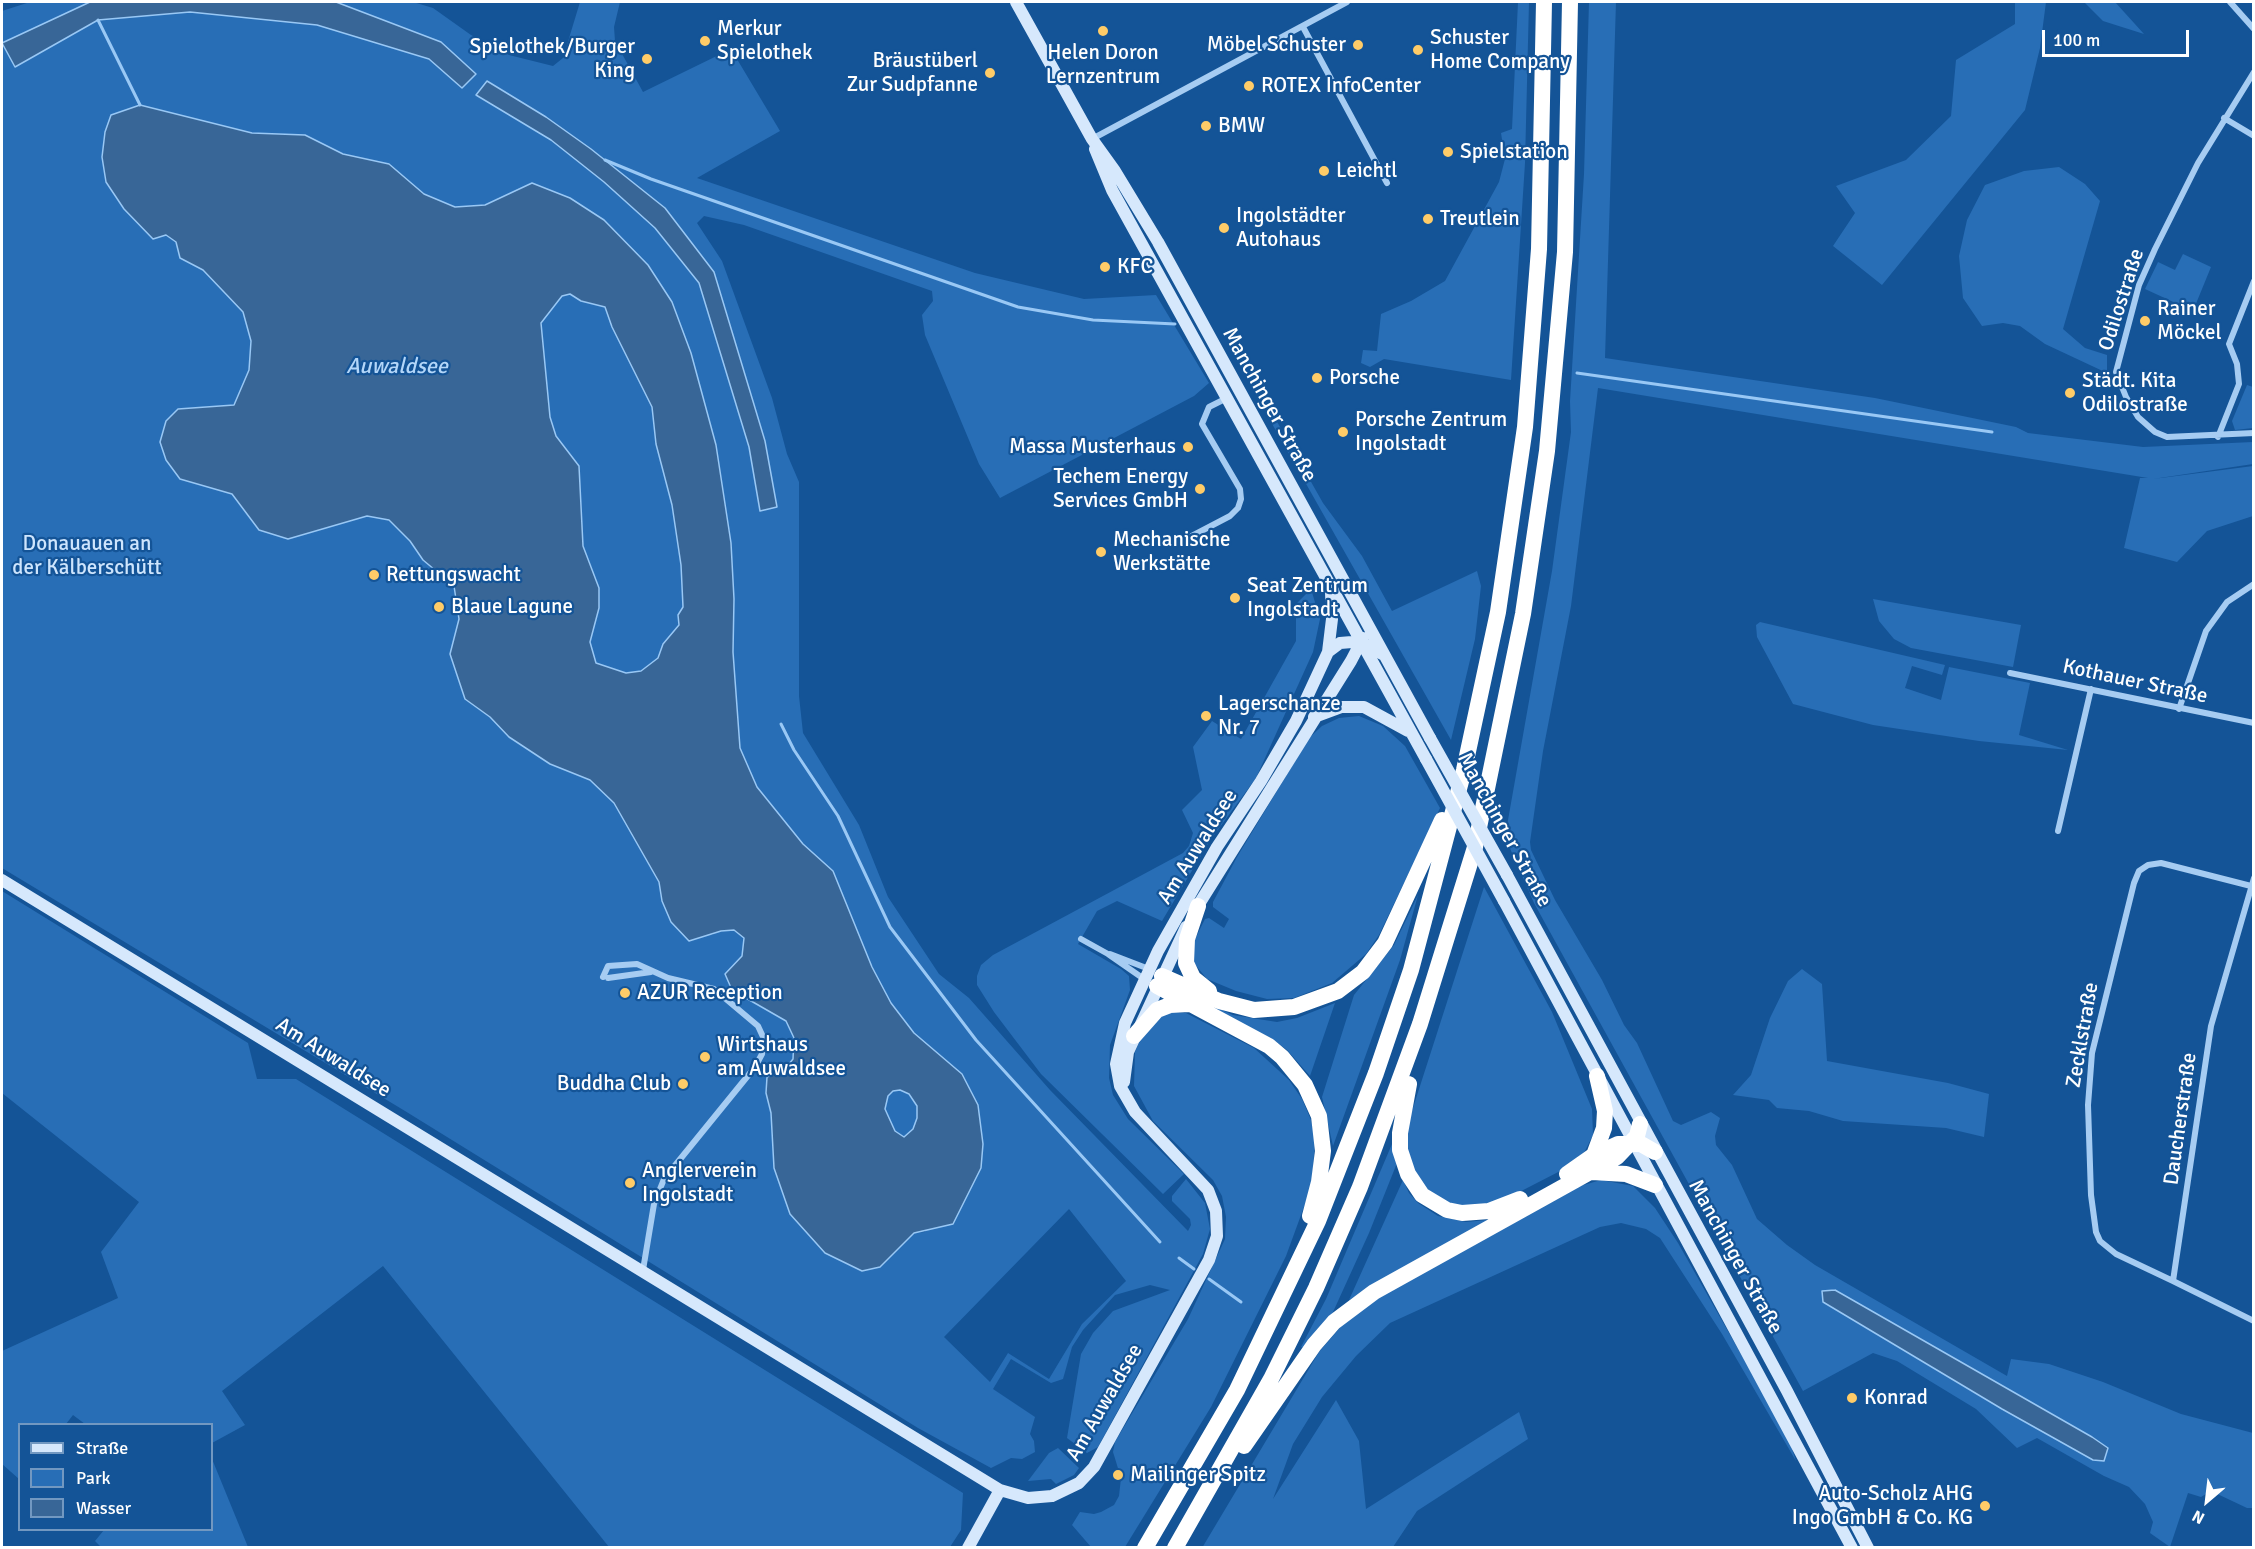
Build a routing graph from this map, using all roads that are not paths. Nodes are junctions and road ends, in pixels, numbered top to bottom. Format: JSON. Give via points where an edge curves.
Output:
{"nodes":[{"id":1,"x":1016,"y":2,"type":"edge"},
{"id":2,"x":1347,"y":2,"type":"edge"},
{"id":3,"x":1544,"y":2,"type":"edge"},
{"id":4,"x":1570,"y":2,"type":"edge"},
{"id":5,"x":2230,"y":2,"type":"edge"},
{"id":6,"x":1303,"y":27,"type":"junction"},
{"id":7,"x":2253,"y":29,"type":"edge"},
{"id":8,"x":2253,"y":72,"type":"edge"},
{"id":9,"x":2224,"y":118,"type":"junction"},
{"id":10,"x":2253,"y":136,"type":"edge"},
{"id":11,"x":1092,"y":139,"type":"junction"},
{"id":12,"x":1387,"y":183,"type":"dead end"},
{"id":13,"x":2253,"y":281,"type":"edge"},
{"id":14,"x":1240,"y":391,"type":"junction"},
{"id":15,"x":1227,"y":398,"type":"junction"},
{"id":16,"x":2253,"y":433,"type":"edge"},
{"id":17,"x":2218,"y":436,"type":"junction"},
{"id":18,"x":1186,"y":539,"type":"dead end"},
{"id":19,"x":2253,"y":584,"type":"edge"},
{"id":20,"x":1330,"y":588,"type":"junction"},
{"id":21,"x":1367,"y":622,"type":"junction"},
{"id":22,"x":1360,"y":643,"type":"junction"},
{"id":23,"x":1328,"y":652,"type":"junction"},
{"id":24,"x":1382,"y":654,"type":"junction"},
{"id":25,"x":2010,"y":673,"type":"dead end"},
{"id":26,"x":2091,"y":689,"type":"junction"},
{"id":27,"x":2179,"y":709,"type":"junction"},
{"id":28,"x":1314,"y":717,"type":"junction"},
{"id":29,"x":2253,"y":723,"type":"edge"},
{"id":30,"x":1409,"y":731,"type":"junction"},
{"id":31,"x":1464,"y":770,"type":"junction"},
{"id":32,"x":2058,"y":831,"type":"dead end"},
{"id":33,"x":2253,"y":878,"type":"edge"},
{"id":34,"x":2,"y":880,"type":"edge"},
{"id":35,"x":2251,"y":886,"type":"junction"},
{"id":36,"x":1198,"y":906,"type":"junction"},
{"id":37,"x":1081,"y":939,"type":"dead end"},
{"id":38,"x":1108,"y":954,"type":"junction"},
{"id":39,"x":652,"y":972,"type":"junction"},
{"id":40,"x":1153,"y":977,"type":"junction"},
{"id":41,"x":1189,"y":1004,"type":"junction"},
{"id":42,"x":1232,"y":1006,"type":"junction"},
{"id":43,"x":1420,"y":1024,"type":"junction"},
{"id":44,"x":1134,"y":1036,"type":"junction"},
{"id":45,"x":1597,"y":1076,"type":"junction"},
{"id":46,"x":1127,"y":1101,"type":"junction"},
{"id":47,"x":1640,"y":1124,"type":"junction"},
{"id":48,"x":1632,"y":1143,"type":"junction"},
{"id":49,"x":1655,"y":1152,"type":"junction"},
{"id":50,"x":1594,"y":1155,"type":"junction"},
{"id":51,"x":1591,"y":1172,"type":"junction"},
{"id":52,"x":1655,"y":1185,"type":"junction"},
{"id":53,"x":643,"y":1271,"type":"junction"},
{"id":54,"x":2173,"y":1281,"type":"junction"},
{"id":55,"x":1289,"y":1285,"type":"junction"},
{"id":56,"x":2253,"y":1321,"type":"edge"},
{"id":57,"x":1000,"y":1490,"type":"junction"},
{"id":58,"x":1197,"y":1509,"type":"junction"},
{"id":59,"x":968,"y":1548,"type":"edge"},
{"id":60,"x":1145,"y":1548,"type":"edge"},
{"id":61,"x":1175,"y":1548,"type":"edge"},
{"id":62,"x":1852,"y":1548,"type":"edge"},
{"id":63,"x":1868,"y":1548,"type":"edge"}],
"edges":[{"from":1,"to":11,"type":"main road","name":"Manchinger Straße"},
{"from":2,"to":6,"type":"street"},
{"from":3,"to":31,"type":"highway","via":[[1539,249],[1525,427],[1498,612]]},
{"from":4,"to":43,"type":"highway","via":[[1565,252],[1549,441],[1537,526],[1475,847]]},
{"from":5,"to":7,"type":"street"},
{"from":6,"to":11,"type":"street"},
{"from":6,"to":12,"type":"street"},
{"from":8,"to":9,"type":"street","name":"Odilostraße"},
{"from":9,"to":10,"type":"street"},
{"from":9,"to":17,"type":"street","name":"Odilostraße","via":[[2169,219],[2139,285],[2116,372],[2138,417],[2155,432],[2167,437]]},
{"from":11,"to":14,"type":"main road","name":"Manchinger Straße","via":[[1143,218]]},
{"from":11,"to":15,"type":"main road","name":"Manchinger Straße","via":[[1112,190]]},
{"from":13,"to":17,"type":"street","via":[[2229,344],[2239,384]]},
{"from":14,"to":15,"type":"street"},
{"from":14,"to":21,"type":"main road","name":"Manchinger Straße"},
{"from":15,"to":18,"type":"street","via":[[1209,408],[1202,424],[1240,489],[1241,499],[1230,516]]},
{"from":15,"to":20,"type":"main road","name":"Manchinger Straße"},
{"from":16,"to":17,"type":"street","name":"Odilostraße"},
{"from":19,"to":27,"type":"street","via":[[2227,602],[2206,631]]},
{"from":20,"to":22,"type":"main road","name":"Manchinger Straße"},
{"from":20,"to":23,"type":"main road","name":"Am Auwaldsee"},
{"from":21,"to":22,"type":"main road","name":"Am Auwaldsee"},
{"from":21,"to":24,"type":"main road","name":"Manchinger Straße"},
{"from":22,"to":23,"type":"main road","via":[[1340,643]]},
{"from":22,"to":24,"type":"main road"},
{"from":22,"to":28,"type":"main road","name":"Am Auwaldsee"},
{"from":22,"to":30,"type":"main road","name":"Manchinger Straße"},
{"from":23,"to":40,"type":"main road","name":"Am Auwaldsee","via":[[1296,721],[1202,872]]},
{"from":24,"to":47,"type":"main road","name":"Manchinger Straße","bridge":true,"via":[[1507,875]]},
{"from":25,"to":26,"type":"street","name":"Kothauer Straße"},
{"from":26,"to":27,"type":"street","name":"Kothauer Straße"},
{"from":26,"to":32,"type":"street"},
{"from":27,"to":29,"type":"street","name":"Kothauer Straße"},
{"from":28,"to":30,"type":"main road","via":[[1341,707],[1364,707]]},
{"from":28,"to":36,"type":"main road","name":"Am Auwaldsee"},
{"from":30,"to":45,"type":"main road","name":"Manchinger Straße","bridge":true},
{"from":31,"to":42,"type":"highway","via":[[1397,921],[1363,972],[1338,991],[1306,1004],[1268,1010]]},
{"from":31,"to":55,"type":"highway","via":[[1411,970],[1376,1073]]},
{"from":33,"to":35,"type":"street","name":"Daucherstraße"},
{"from":34,"to":53,"type":"main road","name":"Am Auwaldsee"},
{"from":35,"to":54,"type":"street","name":"Daucherstraße","via":[[2211,1026]]},
{"from":35,"to":54,"type":"street","name":"Zecklstraße","via":[[2161,863],[2139,871],[2092,1053],[2088,1105],[2096,1232],[2106,1248]]},
{"from":36,"to":40,"type":"main road","name":"Am Auwaldsee"},
{"from":36,"to":42,"type":"highway","via":[[1187,939],[1186,963],[1199,984]]},
{"from":37,"to":38,"type":"street"},
{"from":38,"to":40,"type":"street"},
{"from":38,"to":40,"type":"street"},
{"from":39,"to":39,"type":"street","via":[[637,964],[608,966],[606,977]]},
{"from":39,"to":53,"type":"street","via":[[714,989],[758,1026],[764,1039],[755,1067],[664,1179],[654,1204]]},
{"from":40,"to":41,"type":"highway"},
{"from":40,"to":42,"type":"highway"},
{"from":40,"to":44,"type":"main road","name":"Am Auwaldsee"},
{"from":40,"to":46,"type":"main road","name":"Am Auwaldsee","via":[[1122,1029],[1117,1050],[1117,1077]]},
{"from":41,"to":44,"type":"highway","via":[[1157,1010]]},
{"from":41,"to":55,"type":"highway","via":[[1252,1036],[1282,1057],[1305,1085],[1318,1116],[1323,1151],[1319,1182]]},
{"from":43,"to":50,"type":"highway","via":[[1400,1150],[1408,1174],[1422,1195],[1455,1212],[1489,1211],[1552,1182]]},
{"from":43,"to":58,"type":"highway","via":[[1364,1176],[1316,1288],[1271,1379]]},
{"from":44,"to":46,"type":"main road","name":"Am Auwaldsee","via":[[1124,1067]]},
{"from":45,"to":48,"type":"main road","name":"Manchinger Straße"},
{"from":45,"to":50,"type":"highway","via":[[1605,1111],[1604,1128]]},
{"from":46,"to":57,"type":"main road","name":"Am Auwaldsee","via":[[1208,1190],[1218,1224],[1214,1248],[1088,1475],[1052,1496],[1028,1498]]},
{"from":47,"to":48,"type":"highway"},
{"from":47,"to":49,"type":"main road","name":"Manchinger Straße"},
{"from":48,"to":49,"type":"highway"},
{"from":48,"to":50,"type":"highway","via":[[1618,1144]]},
{"from":48,"to":51,"type":"highway"},
{"from":48,"to":52,"type":"main road","name":"Manchinger Straße"},
{"from":49,"to":63,"type":"main road","name":"Manchinger Straße"},
{"from":51,"to":52,"type":"highway","via":[[1626,1174]]},
{"from":51,"to":58,"type":"highway","via":[[1374,1292],[1334,1322]]},
{"from":52,"to":62,"type":"main road","name":"Manchinger Straße"},
{"from":53,"to":57,"type":"main road","name":"Am Auwaldsee"},
{"from":54,"to":56,"type":"street"},
{"from":55,"to":60,"type":"highway","via":[[1237,1390]]},
{"from":57,"to":59,"type":"main road"},
{"from":58,"to":61,"type":"highway"}]}
